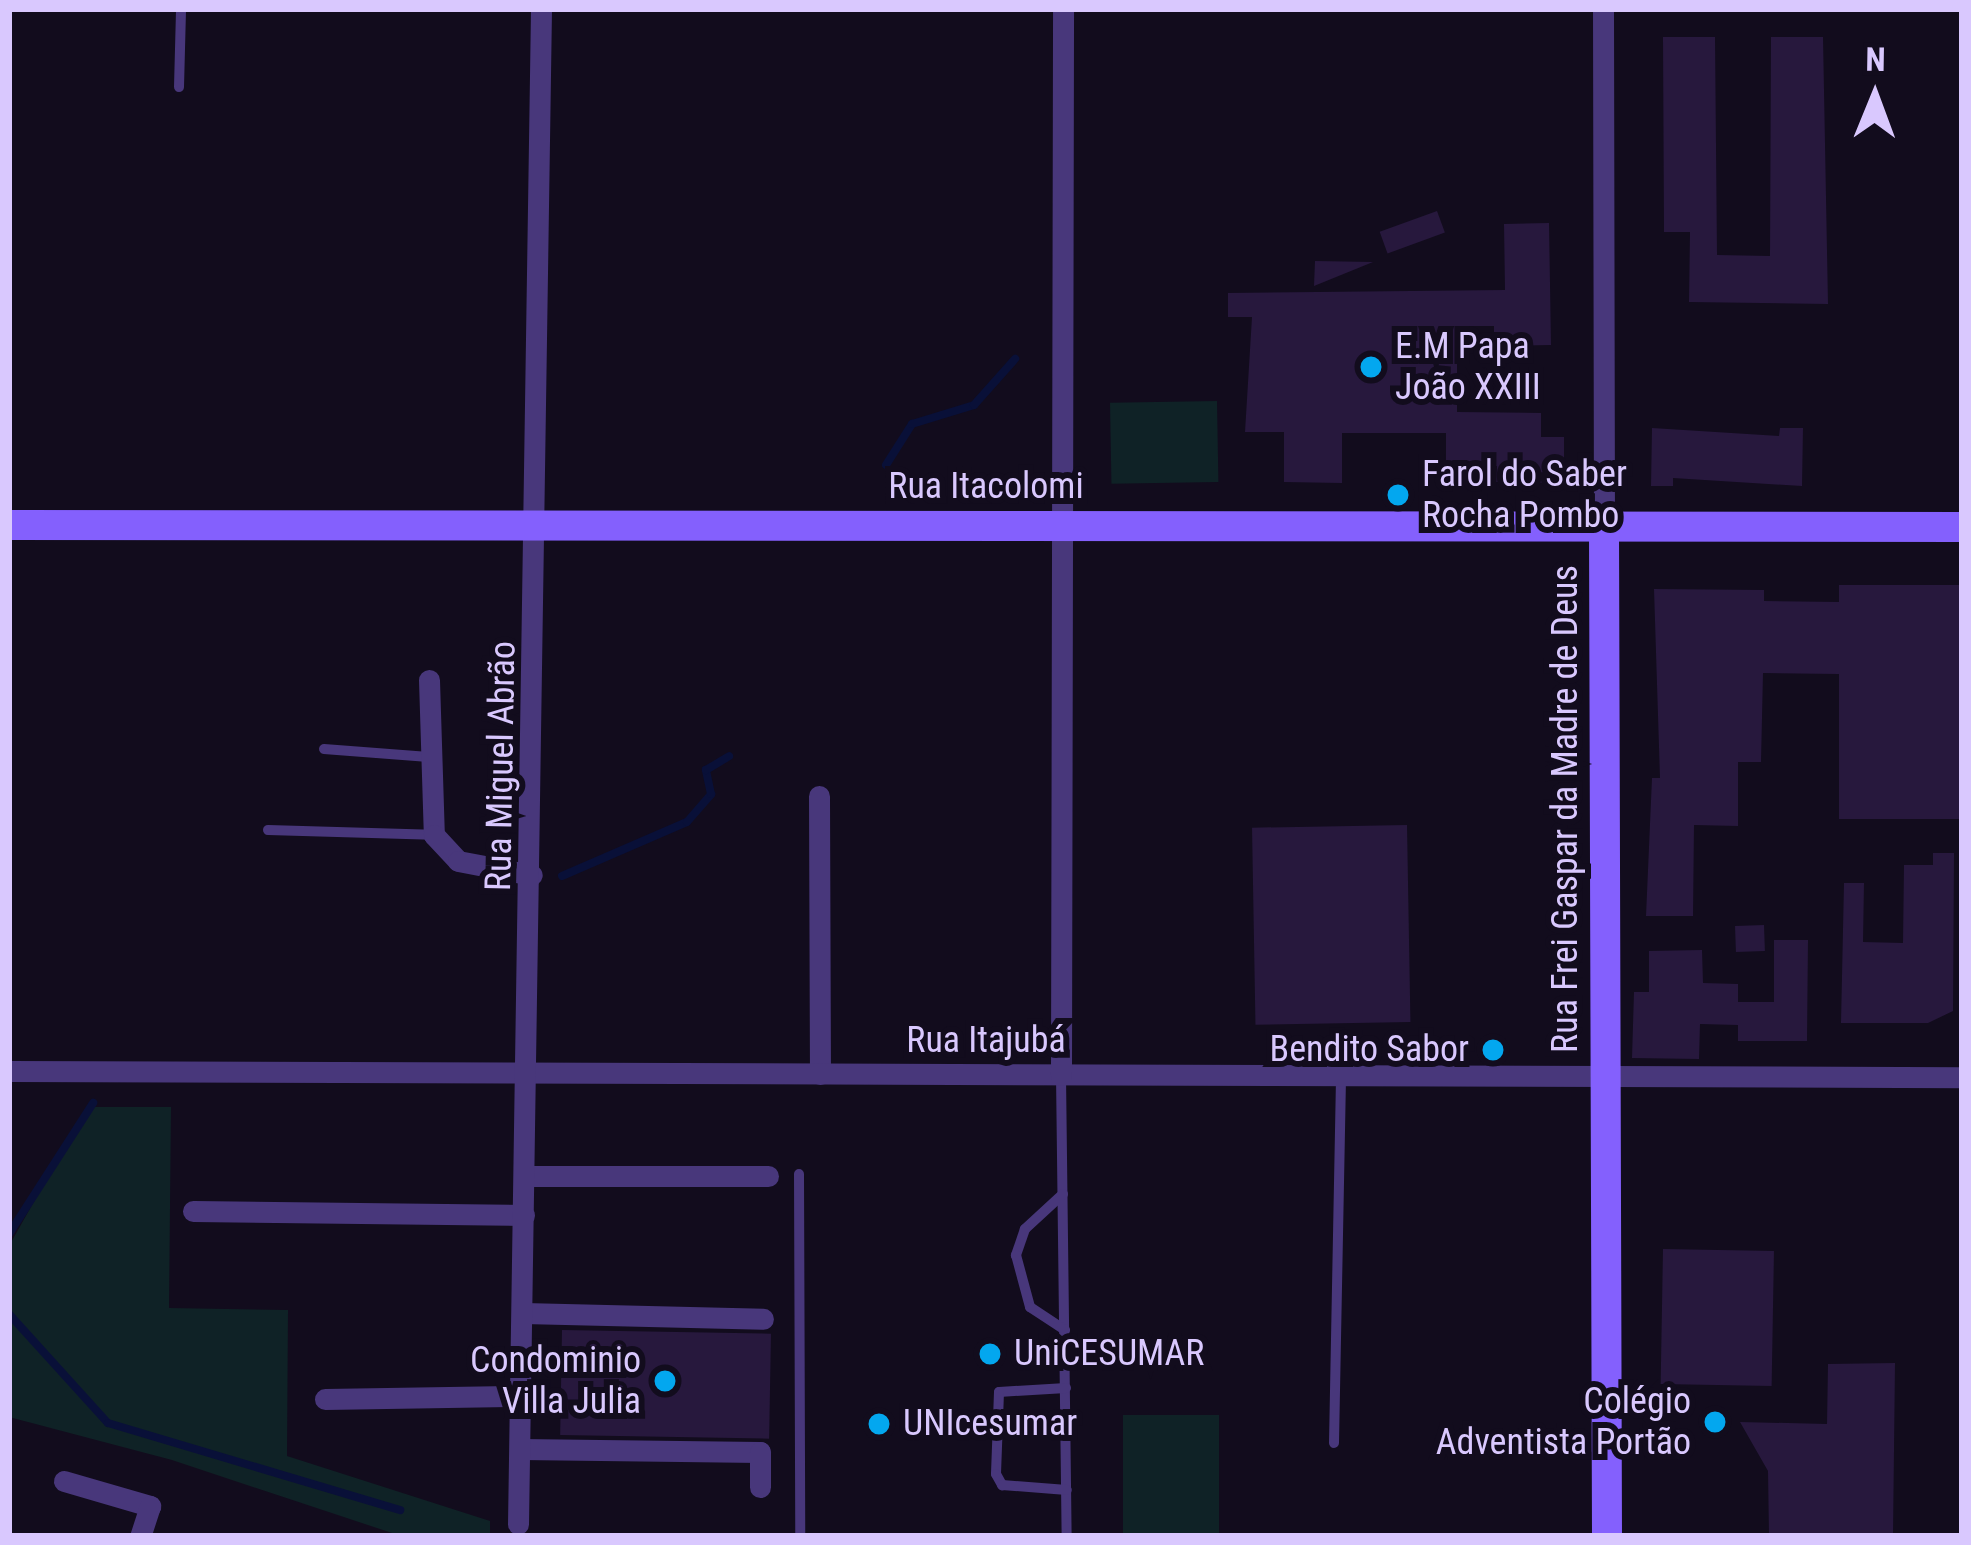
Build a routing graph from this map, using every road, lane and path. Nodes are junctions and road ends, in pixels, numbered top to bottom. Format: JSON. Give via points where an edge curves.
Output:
{"nodes":[{"id":1,"x":181,"y":9,"type":"edge"},
{"id":2,"x":541,"y":9,"type":"edge"},
{"id":3,"x":1063,"y":9,"type":"edge"},
{"id":4,"x":1603,"y":9,"type":"edge"},
{"id":5,"x":179,"y":87,"type":"dead end"},
{"id":6,"x":9,"y":525,"type":"edge"},
{"id":7,"x":536,"y":526,"type":"junction"},
{"id":8,"x":1062,"y":526,"type":"junction"},
{"id":9,"x":1604,"y":527,"type":"junction"},
{"id":10,"x":1962,"y":527,"type":"edge"},
{"id":11,"x":429,"y":680,"type":"dead end"},
{"id":12,"x":324,"y":749,"type":"dead end"},
{"id":13,"x":429,"y":757,"type":"junction"},
{"id":14,"x":819,"y":796,"type":"dead end"},
{"id":15,"x":268,"y":830,"type":"dead end"},
{"id":16,"x":434,"y":835,"type":"junction"},
{"id":17,"x":532,"y":875,"type":"junction"},
{"id":18,"x":9,"y":1071,"type":"edge"},
{"id":19,"x":527,"y":1073,"type":"junction"},
{"id":20,"x":820,"y":1074,"type":"junction"},
{"id":21,"x":1061,"y":1075,"type":"junction"},
{"id":22,"x":1341,"y":1075,"type":"junction"},
{"id":23,"x":1606,"y":1076,"type":"junction"},
{"id":24,"x":1962,"y":1077,"type":"edge"},
{"id":25,"x":799,"y":1174,"type":"dead end"},
{"id":26,"x":525,"y":1176,"type":"junction"},
{"id":27,"x":767,"y":1176,"type":"dead end"},
{"id":28,"x":1063,"y":1194,"type":"junction"},
{"id":29,"x":193,"y":1211,"type":"dead end"},
{"id":30,"x":524,"y":1215,"type":"junction"},
{"id":31,"x":523,"y":1313,"type":"junction"},
{"id":32,"x":763,"y":1319,"type":"dead end"},
{"id":33,"x":1064,"y":1330,"type":"junction"},
{"id":34,"x":1066,"y":1388,"type":"junction"},
{"id":35,"x":521,"y":1396,"type":"junction"},
{"id":36,"x":325,"y":1399,"type":"dead end"},
{"id":37,"x":1334,"y":1443,"type":"dead end"},
{"id":38,"x":520,"y":1449,"type":"junction"},
{"id":39,"x":64,"y":1481,"type":"dead end"},
{"id":40,"x":760,"y":1487,"type":"dead end"},
{"id":41,"x":1067,"y":1490,"type":"junction"},
{"id":42,"x":518,"y":1524,"type":"dead end"},
{"id":43,"x":140,"y":1536,"type":"edge"},
{"id":44,"x":800,"y":1536,"type":"edge"},
{"id":45,"x":1067,"y":1536,"type":"edge"},
{"id":46,"x":1607,"y":1536,"type":"edge"}],
"edges":[{"from":1,"to":5,"type":"lane"},
{"from":2,"to":7,"type":"street","name":"Rua Miguel Abrão"},
{"from":3,"to":8,"type":"street"},
{"from":4,"to":9,"type":"street","name":"Rua Frei Gaspar da Madre de Deus"},
{"from":6,"to":7,"type":"main road","name":"Rua Itacolomi"},
{"from":7,"to":8,"type":"main road","name":"Rua Itacolomi"},
{"from":7,"to":17,"type":"street","name":"Rua Miguel Abrão"},
{"from":8,"to":9,"type":"main road","name":"Rua Itacolomi"},
{"from":8,"to":21,"type":"street"},
{"from":9,"to":10,"type":"main road","name":"Rua Itacolomi"},
{"from":9,"to":23,"type":"main road","name":"Rua Frei Gaspar da Madre de Deus"},
{"from":11,"to":13,"type":"street"},
{"from":12,"to":13,"type":"lane"},
{"from":13,"to":16,"type":"street"},
{"from":14,"to":20,"type":"street"},
{"from":15,"to":16,"type":"lane"},
{"from":16,"to":17,"type":"street","via":[[458,861]]},
{"from":17,"to":19,"type":"street","name":"Rua Miguel Abrão"},
{"from":18,"to":19,"type":"street","name":"Rua Itajubá"},
{"from":19,"to":20,"type":"street","name":"Rua Itajubá"},
{"from":19,"to":26,"type":"street","name":"Rua Miguel Abrão"},
{"from":20,"to":21,"type":"street","name":"Rua Itajubá"},
{"from":21,"to":22,"type":"street","name":"Rua Itajubá"},
{"from":21,"to":28,"type":"lane"},
{"from":22,"to":23,"type":"street","name":"Rua Itajubá"},
{"from":22,"to":37,"type":"lane"},
{"from":23,"to":24,"type":"street","name":"Rua Itajubá"},
{"from":23,"to":46,"type":"main road","name":"Rua Frei Gaspar da Madre de Deus"},
{"from":25,"to":44,"type":"lane"},
{"from":26,"to":27,"type":"street"},
{"from":26,"to":30,"type":"street","name":"Rua Miguel Abrão"},
{"from":28,"to":33,"type":"lane"},
{"from":28,"to":33,"type":"lane","via":[[1025,1229],[1016,1255],[1030,1307]]},
{"from":29,"to":30,"type":"street"},
{"from":30,"to":31,"type":"street","name":"Rua Miguel Abrão"},
{"from":31,"to":32,"type":"street"},
{"from":31,"to":35,"type":"street","name":"Rua Miguel Abrão"},
{"from":33,"to":34,"type":"lane"},
{"from":34,"to":41,"type":"lane"},
{"from":34,"to":41,"type":"lane","via":[[999,1392],[996,1474],[1002,1485]]},
{"from":35,"to":36,"type":"street"},
{"from":35,"to":38,"type":"street","name":"Rua Miguel Abrão"},
{"from":38,"to":40,"type":"street","via":[[760,1452]]},
{"from":38,"to":42,"type":"street","name":"Rua Miguel Abrão"},
{"from":39,"to":43,"type":"street","via":[[150,1506]]},
{"from":41,"to":45,"type":"lane"}]}
